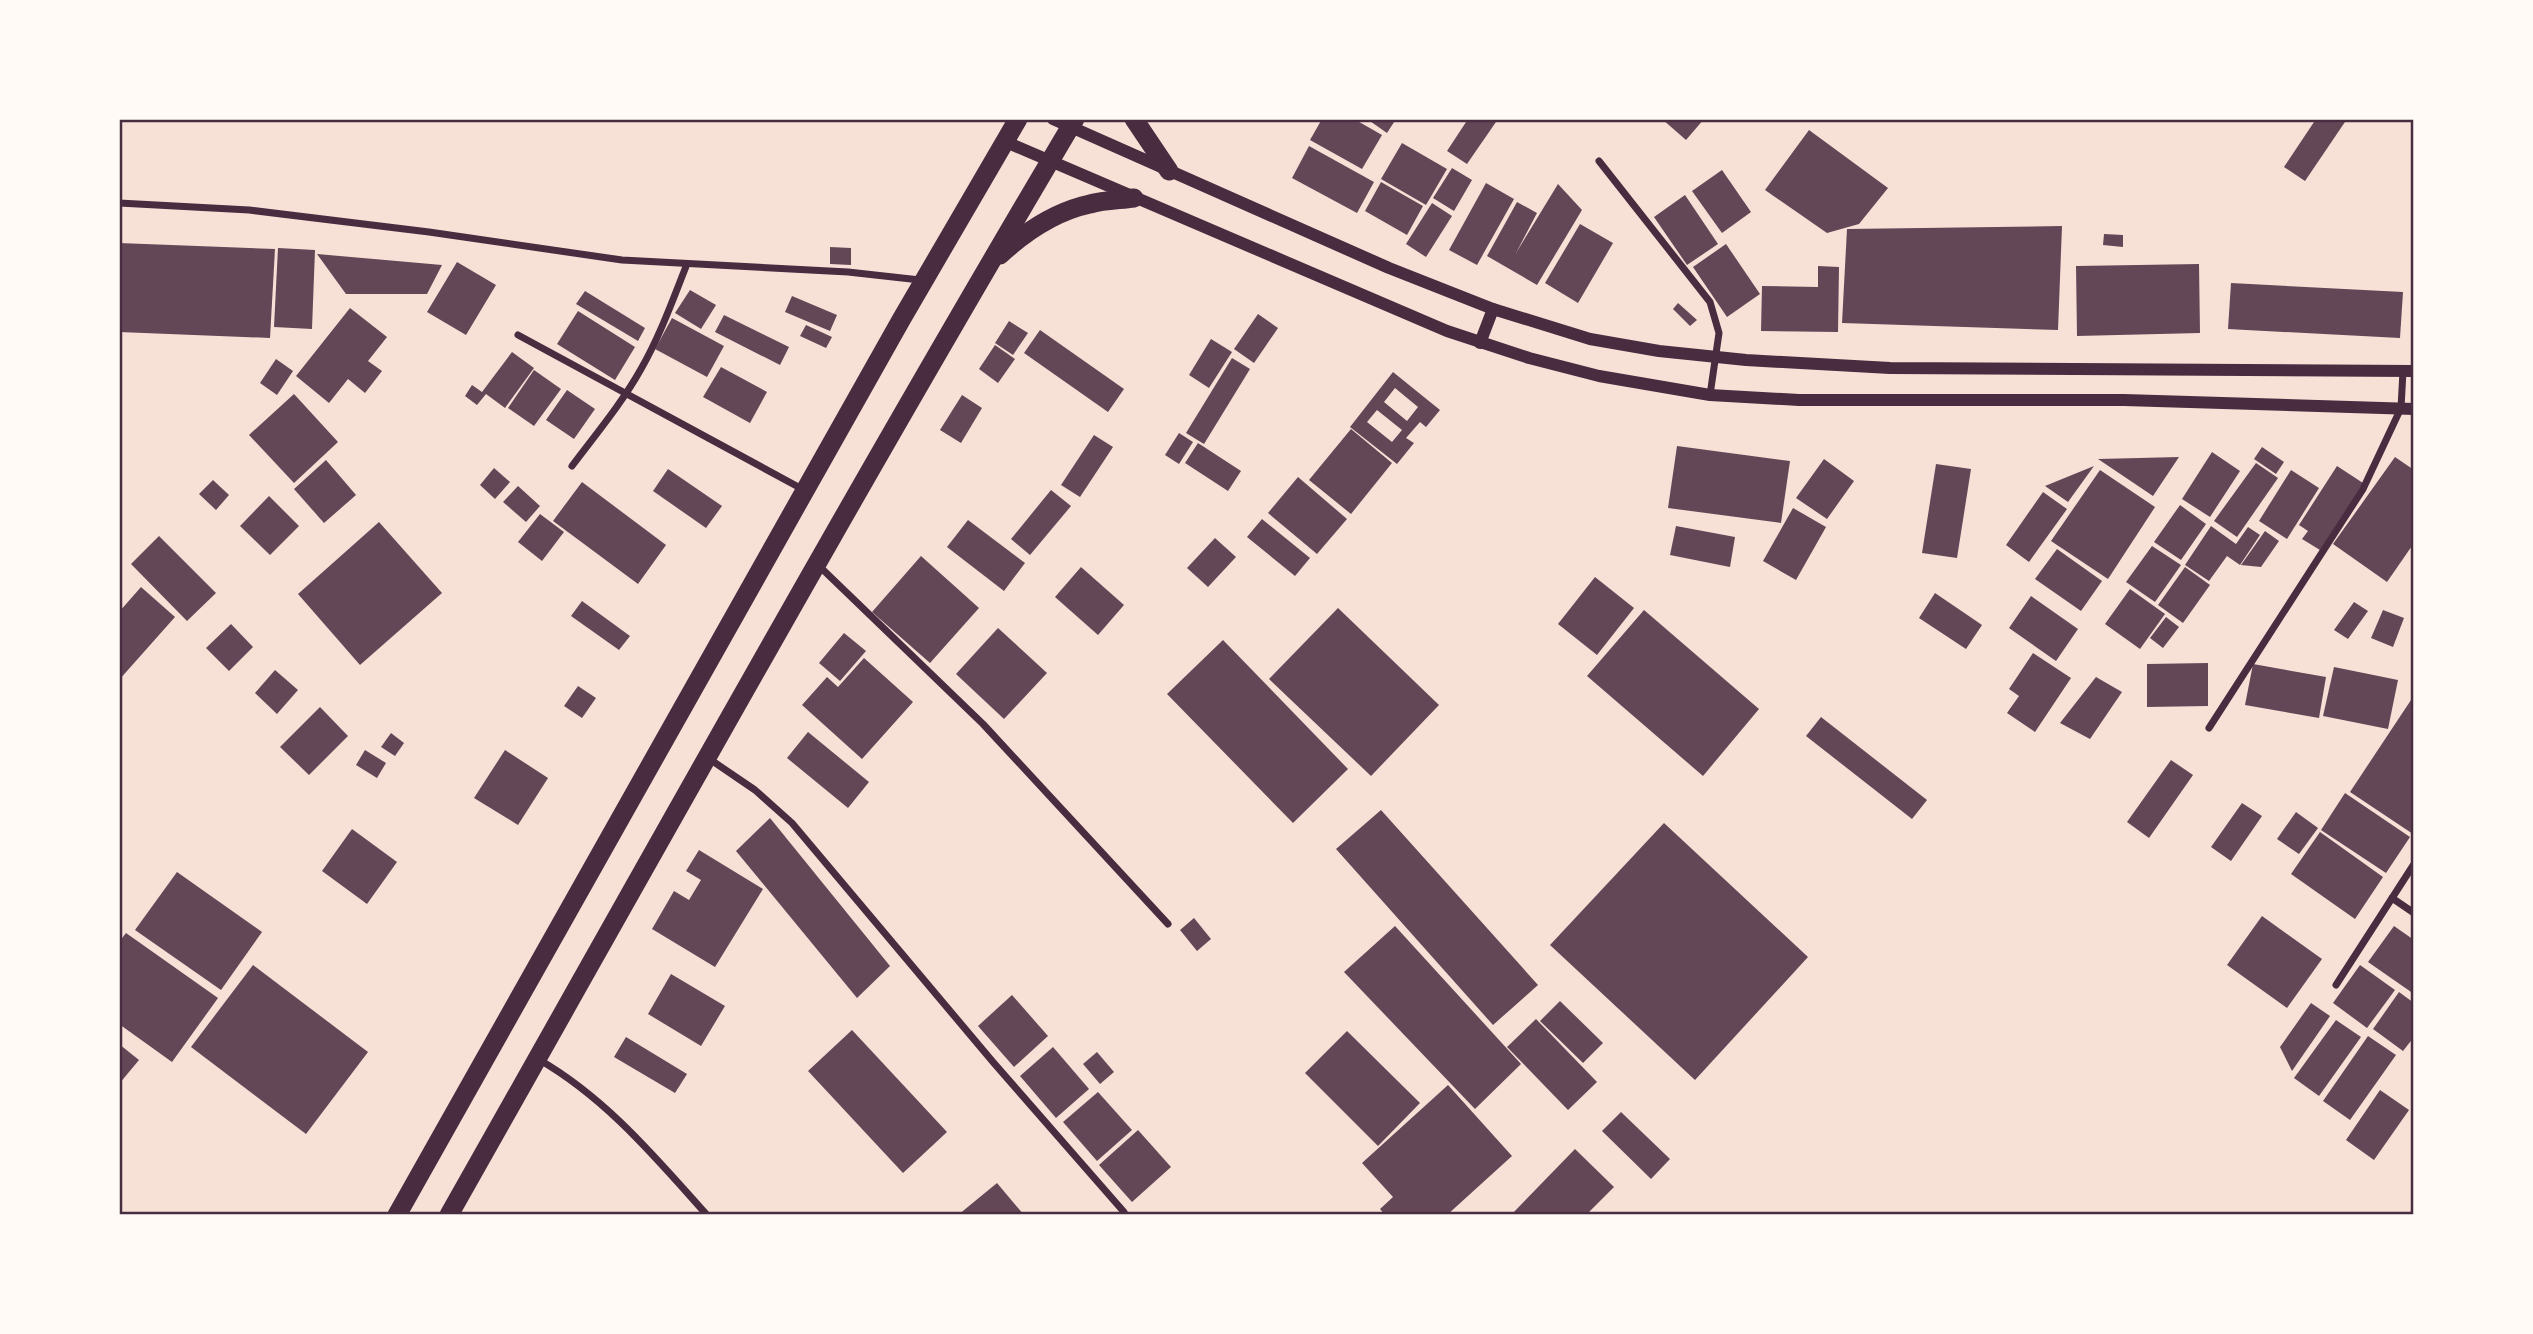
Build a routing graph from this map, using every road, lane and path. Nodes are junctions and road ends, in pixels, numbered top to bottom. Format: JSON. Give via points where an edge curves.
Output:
{"nodes":[{"id":1,"x":1018,"y":119,"type":"edge"},
{"id":2,"x":1134,"y":119,"type":"edge"},
{"id":3,"x":1066,"y":122,"type":"edge"},
{"id":4,"x":1006,"y":142,"type":"junction"},
{"id":5,"x":1599,"y":161,"type":"dead end"},
{"id":6,"x":1048,"y":162,"type":"junction"},
{"id":7,"x":1169,"y":171,"type":"junction"},
{"id":8,"x":1134,"y":198,"type":"junction"},
{"id":9,"x":119,"y":203,"type":"edge"},
{"id":10,"x":687,"y":264,"type":"junction"},
{"id":11,"x":986,"y":268,"type":"junction"},
{"id":12,"x":924,"y":280,"type":"junction"},
{"id":13,"x":1493,"y":309,"type":"junction"},
{"id":14,"x":518,"y":335,"type":"dead end"},
{"id":15,"x":1480,"y":343,"type":"junction"},
{"id":16,"x":1717,"y":357,"type":"junction"},
{"id":17,"x":2409,"y":371,"type":"edge"},
{"id":18,"x":626,"y":393,"type":"junction"},
{"id":19,"x":1710,"y":395,"type":"junction"},
{"id":20,"x":2408,"y":409,"type":"edge"},
{"id":21,"x":572,"y":466,"type":"dead end"},
{"id":22,"x":805,"y":491,"type":"junction"},
{"id":23,"x":816,"y":564,"type":"junction"},
{"id":24,"x":2209,"y":728,"type":"dead end"},
{"id":25,"x":707,"y":757,"type":"junction"},
{"id":26,"x":2414,"y":864,"type":"edge"},
{"id":27,"x":2392,"y":898,"type":"junction"},
{"id":28,"x":2414,"y":913,"type":"edge"},
{"id":29,"x":1168,"y":924,"type":"dead end"},
{"id":30,"x":2336,"y":985,"type":"dead end"},
{"id":31,"x":537,"y":1058,"type":"junction"},
{"id":32,"x":1124,"y":1212,"type":"dead end"},
{"id":33,"x":397,"y":1215,"type":"edge"},
{"id":34,"x":449,"y":1215,"type":"edge"},
{"id":35,"x":707,"y":1215,"type":"edge"}],
"edges":[{"from":1,"to":4,"type":"highway"},
{"from":2,"to":7,"type":"highway"},
{"from":3,"to":6,"type":"highway"},
{"from":3,"to":7,"type":"street"},
{"from":4,"to":6,"type":"street"},
{"from":4,"to":12,"type":"highway"},
{"from":5,"to":16,"type":"street","via":[[1710,302],[1719,332]]},
{"from":6,"to":8,"type":"street"},
{"from":6,"to":11,"type":"highway"},
{"from":7,"to":13,"type":"street"},
{"from":8,"to":11,"type":"highway","via":[[1089,204],[1052,218],[1018,238]]},
{"from":8,"to":15,"type":"street"},
{"from":9,"to":10,"type":"street","via":[[249,211],[622,260]]},
{"from":10,"to":12,"type":"street"},
{"from":10,"to":18,"type":"street","via":[[656,341]]},
{"from":11,"to":23,"type":"highway"},
{"from":12,"to":22,"type":"highway"},
{"from":13,"to":15,"type":"street"},
{"from":13,"to":16,"type":"street","via":[[1590,339]]},
{"from":14,"to":18,"type":"street"},
{"from":15,"to":19,"type":"street","via":[[1599,376]]},
{"from":16,"to":17,"type":"street","via":[[1890,368]]},
{"from":16,"to":19,"type":"street"},
{"from":17,"to":20,"type":"street"},
{"from":18,"to":21,"type":"street"},
{"from":18,"to":22,"type":"street"},
{"from":19,"to":20,"type":"street"},
{"from":20,"to":24,"type":"street","via":[[2363,489]]},
{"from":22,"to":33,"type":"highway"},
{"from":23,"to":25,"type":"highway"},
{"from":23,"to":29,"type":"street","via":[[983,724]]},
{"from":25,"to":31,"type":"highway"},
{"from":25,"to":32,"type":"street","via":[[792,822]]},
{"from":26,"to":27,"type":"street"},
{"from":27,"to":28,"type":"street"},
{"from":27,"to":30,"type":"street"},
{"from":31,"to":34,"type":"highway"},
{"from":31,"to":35,"type":"street","via":[[614,1114]]}]}
